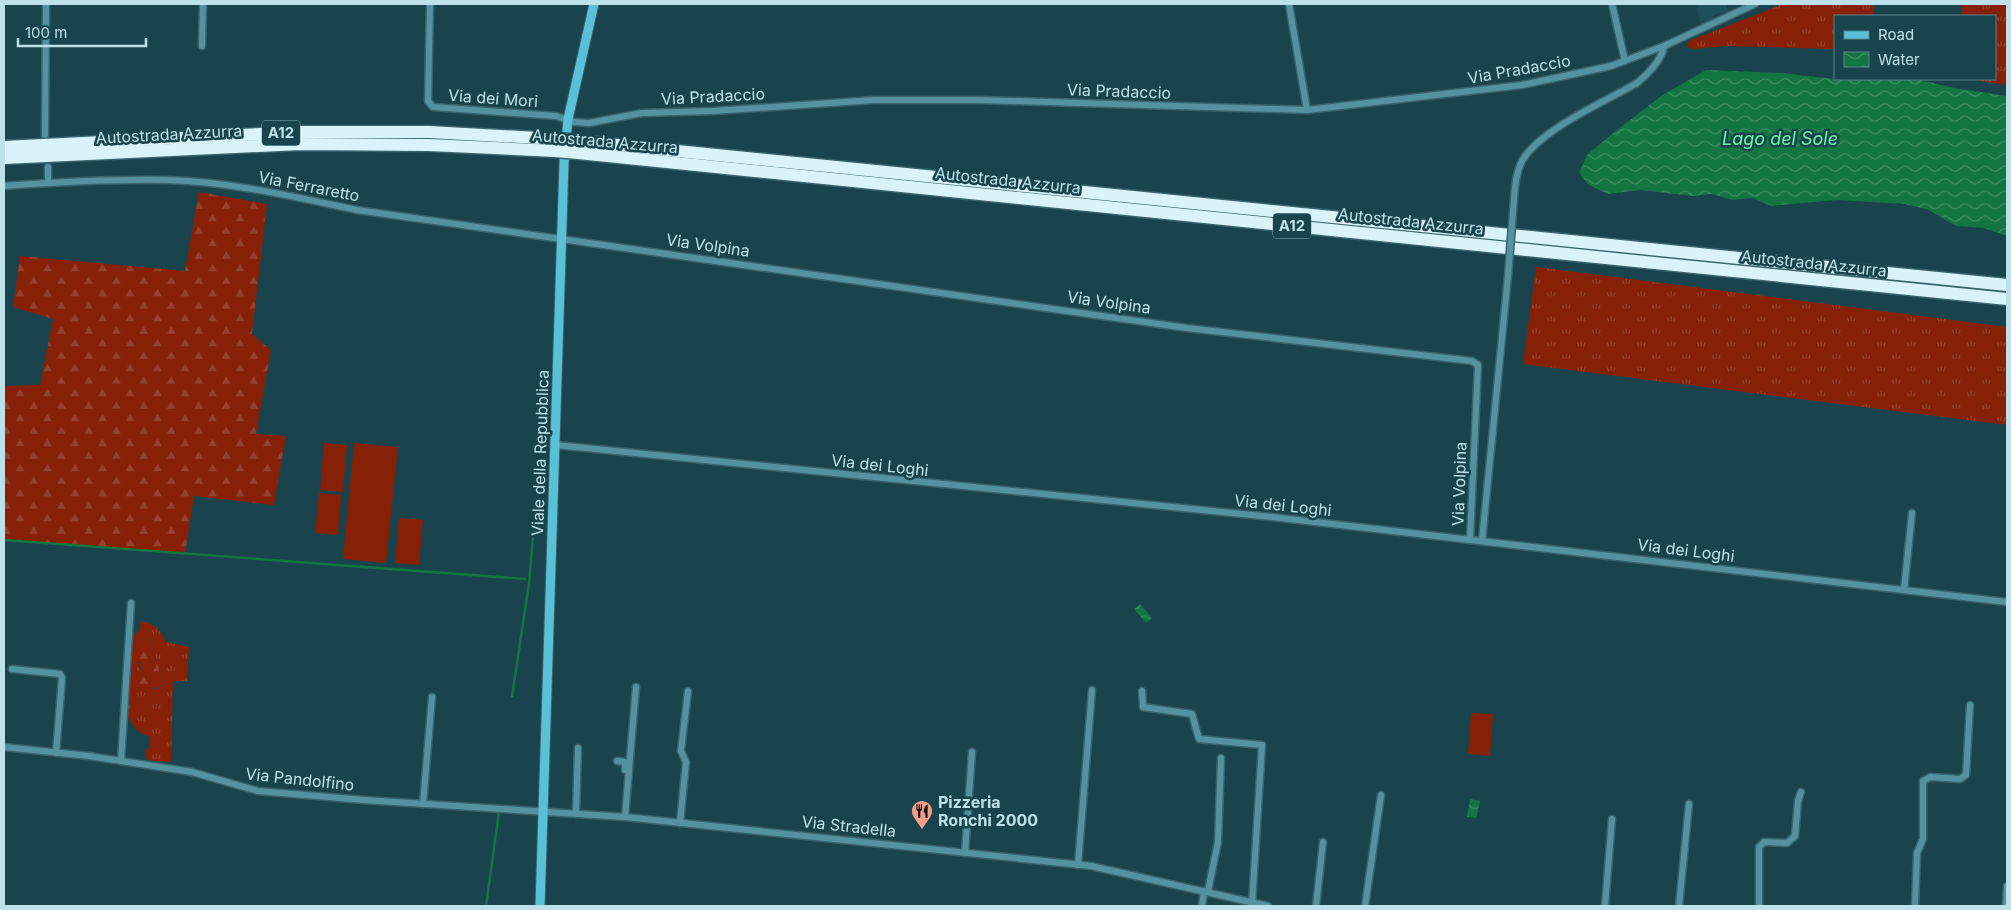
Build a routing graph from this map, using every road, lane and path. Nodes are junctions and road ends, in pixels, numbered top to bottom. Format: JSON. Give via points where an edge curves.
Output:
{"nodes":[{"id":1,"x":46,"y":4,"type":"edge"},
{"id":2,"x":203,"y":4,"type":"edge"},
{"id":3,"x":430,"y":4,"type":"edge"},
{"id":4,"x":594,"y":4,"type":"edge"},
{"id":5,"x":1289,"y":4,"type":"edge"},
{"id":6,"x":1612,"y":4,"type":"edge"},
{"id":7,"x":1755,"y":4,"type":"edge"},
{"id":8,"x":202,"y":46,"type":"dead end"},
{"id":9,"x":1664,"y":46,"type":"junction"},
{"id":10,"x":1625,"y":61,"type":"junction"},
{"id":11,"x":1306,"y":110,"type":"junction"},
{"id":12,"x":568,"y":119,"type":"junction"},
{"id":13,"x":45,"y":135,"type":"dead end"},
{"id":14,"x":556,"y":145,"type":"junction"},
{"id":15,"x":4,"y":147,"type":"edge"},
{"id":16,"x":578,"y":147,"type":"junction"},
{"id":17,"x":4,"y":158,"type":"edge"},
{"id":18,"x":48,"y":167,"type":"dead end"},
{"id":19,"x":48,"y":182,"type":"junction"},
{"id":20,"x":4,"y":186,"type":"edge"},
{"id":21,"x":562,"y":240,"type":"junction"},
{"id":22,"x":2007,"y":284,"type":"edge"},
{"id":23,"x":2007,"y":298,"type":"edge"},
{"id":24,"x":556,"y":445,"type":"junction"},
{"id":25,"x":1912,"y":513,"type":"dead end"},
{"id":26,"x":1470,"y":540,"type":"junction"},
{"id":27,"x":1482,"y":541,"type":"junction"},
{"id":28,"x":1904,"y":590,"type":"junction"},
{"id":29,"x":2007,"y":602,"type":"edge"},
{"id":30,"x":131,"y":603,"type":"dead end"},
{"id":31,"x":12,"y":669,"type":"dead end"},
{"id":32,"x":636,"y":687,"type":"dead end"},
{"id":33,"x":1092,"y":690,"type":"dead end"},
{"id":34,"x":688,"y":691,"type":"dead end"},
{"id":35,"x":1142,"y":691,"type":"dead end"},
{"id":36,"x":432,"y":697,"type":"dead end"},
{"id":37,"x":1970,"y":705,"type":"dead end"},
{"id":38,"x":4,"y":747,"type":"edge"},
{"id":39,"x":578,"y":748,"type":"dead end"},
{"id":40,"x":972,"y":752,"type":"dead end"},
{"id":41,"x":56,"y":753,"type":"junction"},
{"id":42,"x":1221,"y":758,"type":"dead end"},
{"id":43,"x":121,"y":761,"type":"junction"},
{"id":44,"x":617,"y":761,"type":"dead end"},
{"id":45,"x":1801,"y":792,"type":"dead end"},
{"id":46,"x":1381,"y":795,"type":"dead end"},
{"id":47,"x":423,"y":804,"type":"junction"},
{"id":48,"x":1689,"y":804,"type":"dead end"},
{"id":49,"x":543,"y":810,"type":"junction"},
{"id":50,"x":576,"y":814,"type":"junction"},
{"id":51,"x":623,"y":817,"type":"junction"},
{"id":52,"x":1612,"y":819,"type":"dead end"},
{"id":53,"x":680,"y":822,"type":"junction"},
{"id":54,"x":1323,"y":842,"type":"dead end"},
{"id":55,"x":965,"y":853,"type":"junction"},
{"id":56,"x":1078,"y":865,"type":"junction"},
{"id":57,"x":2007,"y":886,"type":"edge"},
{"id":58,"x":1206,"y":891,"type":"junction"},
{"id":59,"x":1252,"y":904,"type":"junction"},
{"id":60,"x":540,"y":905,"type":"edge"},
{"id":61,"x":550,"y":906,"type":"edge"},
{"id":62,"x":1202,"y":906,"type":"edge"},
{"id":63,"x":1268,"y":906,"type":"edge"},
{"id":64,"x":1316,"y":906,"type":"edge"},
{"id":65,"x":1365,"y":906,"type":"edge"},
{"id":66,"x":1605,"y":906,"type":"edge"},
{"id":67,"x":1679,"y":906,"type":"edge"},
{"id":68,"x":1759,"y":906,"type":"edge"},
{"id":69,"x":1915,"y":906,"type":"edge"},
{"id":70,"x":2006,"y":906,"type":"edge"}],
"edges":[{"from":1,"to":13,"type":"street"},
{"from":2,"to":8,"type":"street"},
{"from":3,"to":12,"type":"street","name":"Via dei Mori","via":[[429,105],[433,108]]},
{"from":4,"to":12,"type":"main road","name":"Viale della Repubblica"},
{"from":5,"to":11,"type":"street"},
{"from":6,"to":10,"type":"street"},
{"from":7,"to":9,"type":"street","name":"Via Pradaccio"},
{"from":9,"to":10,"type":"street","name":"Via Pradaccio"},
{"from":9,"to":27,"type":"street","bridge":true,"via":[[1663,53],[1645,76],[1561,125],[1534,146],[1522,161],[1515,181]]},
{"from":10,"to":11,"type":"street","name":"Via Pradaccio","via":[[1522,85]]},
{"from":11,"to":12,"type":"street","name":"Via Pradaccio","via":[[884,100],[642,113],[589,123]]},
{"from":12,"to":21,"type":"main road","name":"Viale della Repubblica"},
{"from":14,"to":15,"type":"highway","name":"Autostrada Azzurra","number":"A12","via":[[429,132],[299,132]]},
{"from":14,"to":16,"type":"highway","name":"Autostrada Azzurra","number":"A12","bridge":true},
{"from":14,"to":17,"type":"highway","name":"Autostrada Azzurra","number":"A12","via":[[300,144]]},
{"from":16,"to":22,"type":"highway","name":"Autostrada Azzurra","number":"A12"},
{"from":16,"to":23,"type":"highway","name":"Autostrada Azzurra","number":"A12"},
{"from":18,"to":19,"type":"street"},
{"from":19,"to":20,"type":"street","name":"Via Ferraretto"},
{"from":19,"to":21,"type":"street","name":"Via Ferraretto","via":[[179,181],[261,190],[357,210]]},
{"from":21,"to":24,"type":"main road","name":"Viale della Repubblica"},
{"from":21,"to":26,"type":"street","name":"Via Volpina","via":[[1187,328],[1472,361],[1478,366]]},
{"from":24,"to":26,"type":"street","name":"Via dei Loghi"},
{"from":24,"to":49,"type":"main road","name":"Viale della Repubblica"},
{"from":25,"to":28,"type":"street"},
{"from":26,"to":27,"type":"street","name":"Via dei Loghi"},
{"from":27,"to":28,"type":"street","name":"Via dei Loghi"},
{"from":28,"to":29,"type":"street","name":"Via dei Loghi"},
{"from":30,"to":43,"type":"street"},
{"from":31,"to":41,"type":"street","via":[[60,674]]},
{"from":32,"to":51,"type":"street"},
{"from":33,"to":56,"type":"street"},
{"from":34,"to":53,"type":"street","via":[[681,751],[686,762]]},
{"from":35,"to":59,"type":"street","via":[[1143,707],[1192,714],[1199,739],[1262,745]]},
{"from":36,"to":47,"type":"street"},
{"from":37,"to":69,"type":"street","via":[[1965,777],[1930,777],[1923,781],[1923,839],[1916,853]]},
{"from":38,"to":41,"type":"street","name":"Via Pandolfino"},
{"from":39,"to":50,"type":"street"},
{"from":40,"to":55,"type":"street"},
{"from":41,"to":43,"type":"street","name":"Via Pandolfino"},
{"from":42,"to":58,"type":"street","via":[[1218,842]]},
{"from":43,"to":47,"type":"street","name":"Via Pandolfino","via":[[192,772],[258,791]]},
{"from":44,"to":51,"type":"street","via":[[625,762]]},
{"from":45,"to":68,"type":"street","via":[[1795,836],[1787,843],[1764,842],[1759,847]]},
{"from":46,"to":65,"type":"street"},
{"from":47,"to":49,"type":"street","name":"Via Pandolfino"},
{"from":48,"to":67,"type":"street"},
{"from":49,"to":50,"type":"street","name":"Via Stradella"},
{"from":49,"to":60,"type":"main road","name":"Viale della Repubblica"},
{"from":50,"to":51,"type":"street","name":"Via Stradella"},
{"from":51,"to":53,"type":"street","name":"Via Stradella"},
{"from":52,"to":66,"type":"street"},
{"from":53,"to":55,"type":"street","name":"Via Stradella"},
{"from":54,"to":64,"type":"street"},
{"from":55,"to":56,"type":"street","name":"Via Stradella"},
{"from":56,"to":58,"type":"street","name":"Via Stradella"},
{"from":57,"to":70,"type":"street"},
{"from":58,"to":59,"type":"street","name":"Via Stradella"},
{"from":58,"to":62,"type":"street"},
{"from":59,"to":63,"type":"street","name":"Via Stradella"},
{"from":60,"to":61,"type":"main road"}]}
